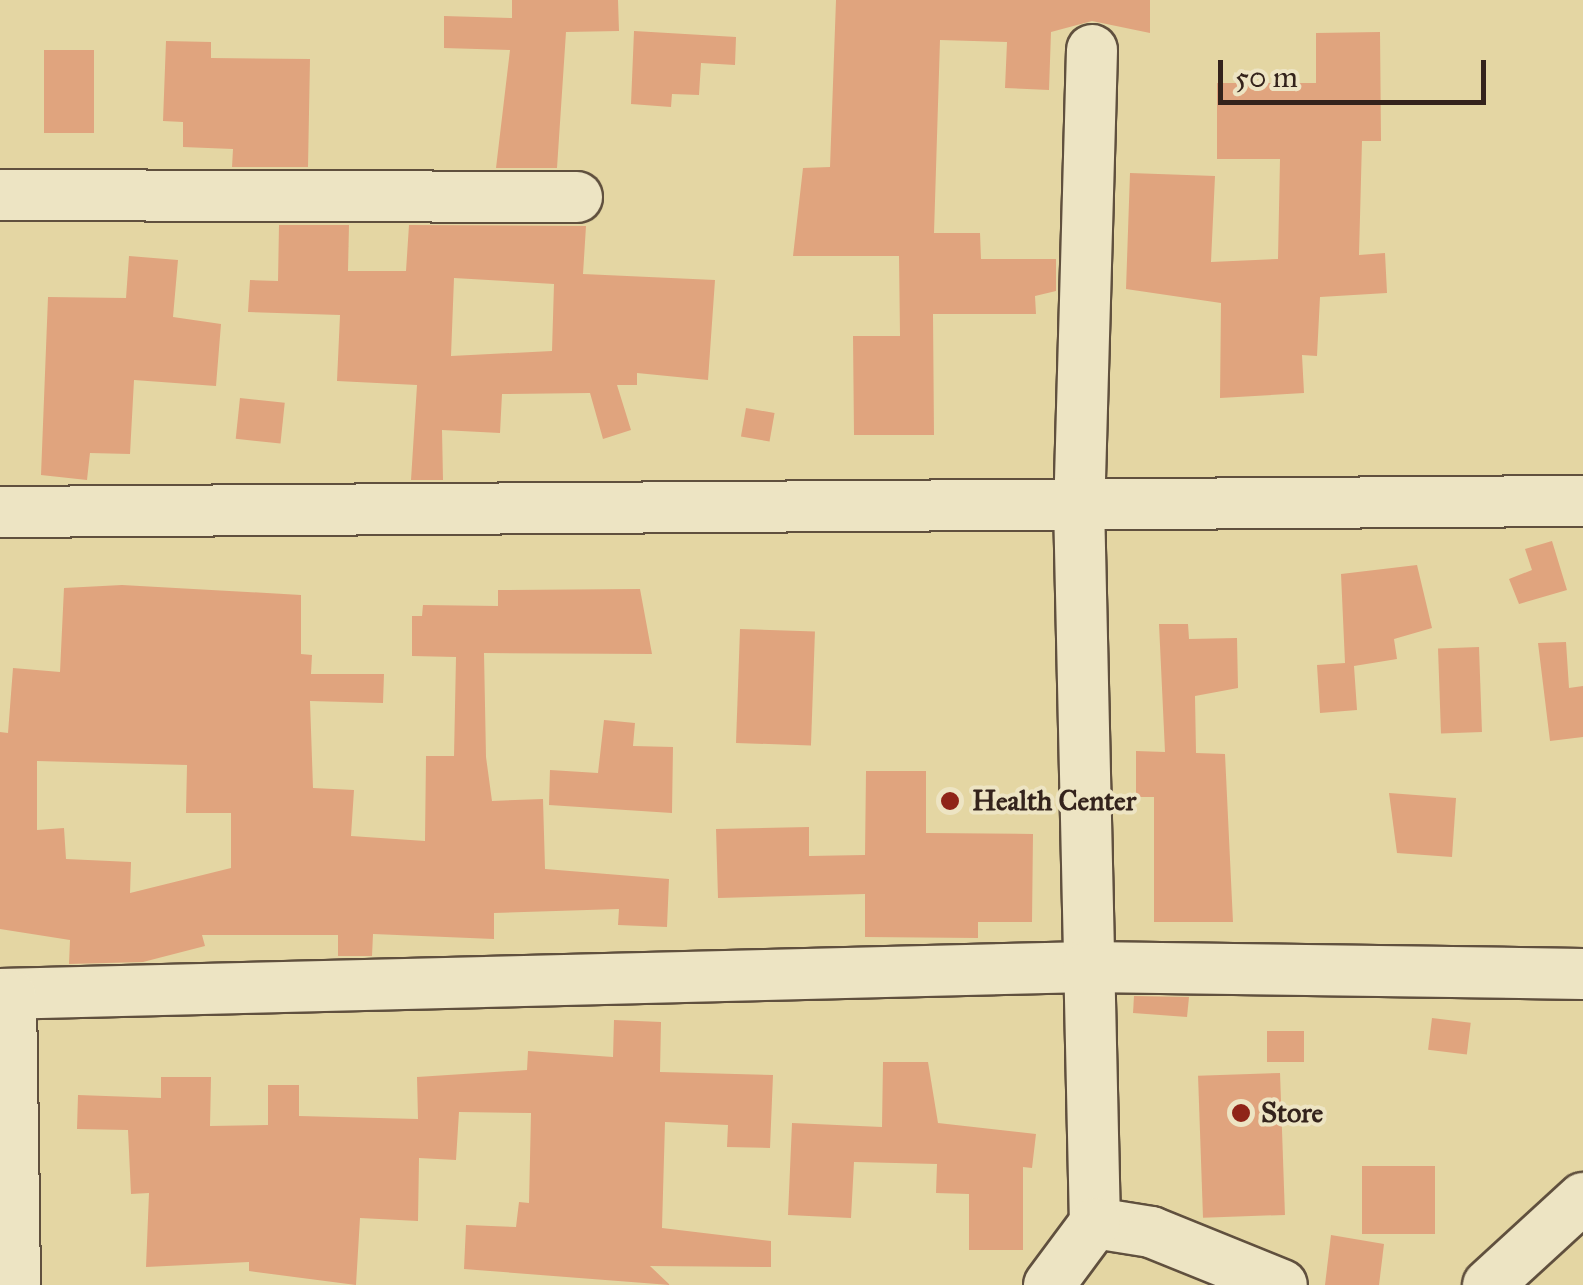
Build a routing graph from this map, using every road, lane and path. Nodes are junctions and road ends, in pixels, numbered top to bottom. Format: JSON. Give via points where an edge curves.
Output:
{"nodes":[{"id":1,"x":1092,"y":50,"type":"dead end"},
{"id":2,"x":0,"y":195,"type":"edge"},
{"id":3,"x":577,"y":196,"type":"dead end"},
{"id":4,"x":1583,"y":501,"type":"edge"},
{"id":5,"x":1079,"y":503,"type":"junction"},
{"id":6,"x":0,"y":512,"type":"edge"},
{"id":7,"x":1088,"y":967,"type":"junction"},
{"id":8,"x":1583,"y":974,"type":"edge"},
{"id":9,"x":5,"y":995,"type":"edge"},
{"id":10,"x":1583,"y":1198,"type":"edge"},
{"id":11,"x":1096,"y":1223,"type":"junction"},
{"id":12,"x":15,"y":1285,"type":"edge"},
{"id":13,"x":1050,"y":1285,"type":"edge"},
{"id":14,"x":1282,"y":1285,"type":"edge"},
{"id":15,"x":1488,"y":1285,"type":"edge"}],
"edges":[{"from":1,"to":5,"type":"street"},
{"from":2,"to":3,"type":"street"},
{"from":4,"to":5,"type":"street"},
{"from":5,"to":6,"type":"street"},
{"from":5,"to":7,"type":"street"},
{"from":7,"to":8,"type":"street"},
{"from":7,"to":9,"type":"street"},
{"from":7,"to":11,"type":"street"},
{"from":9,"to":12,"type":"street"},
{"from":10,"to":15,"type":"street"},
{"from":11,"to":13,"type":"street"},
{"from":11,"to":14,"type":"street","via":[[1151,1232]]}]}
